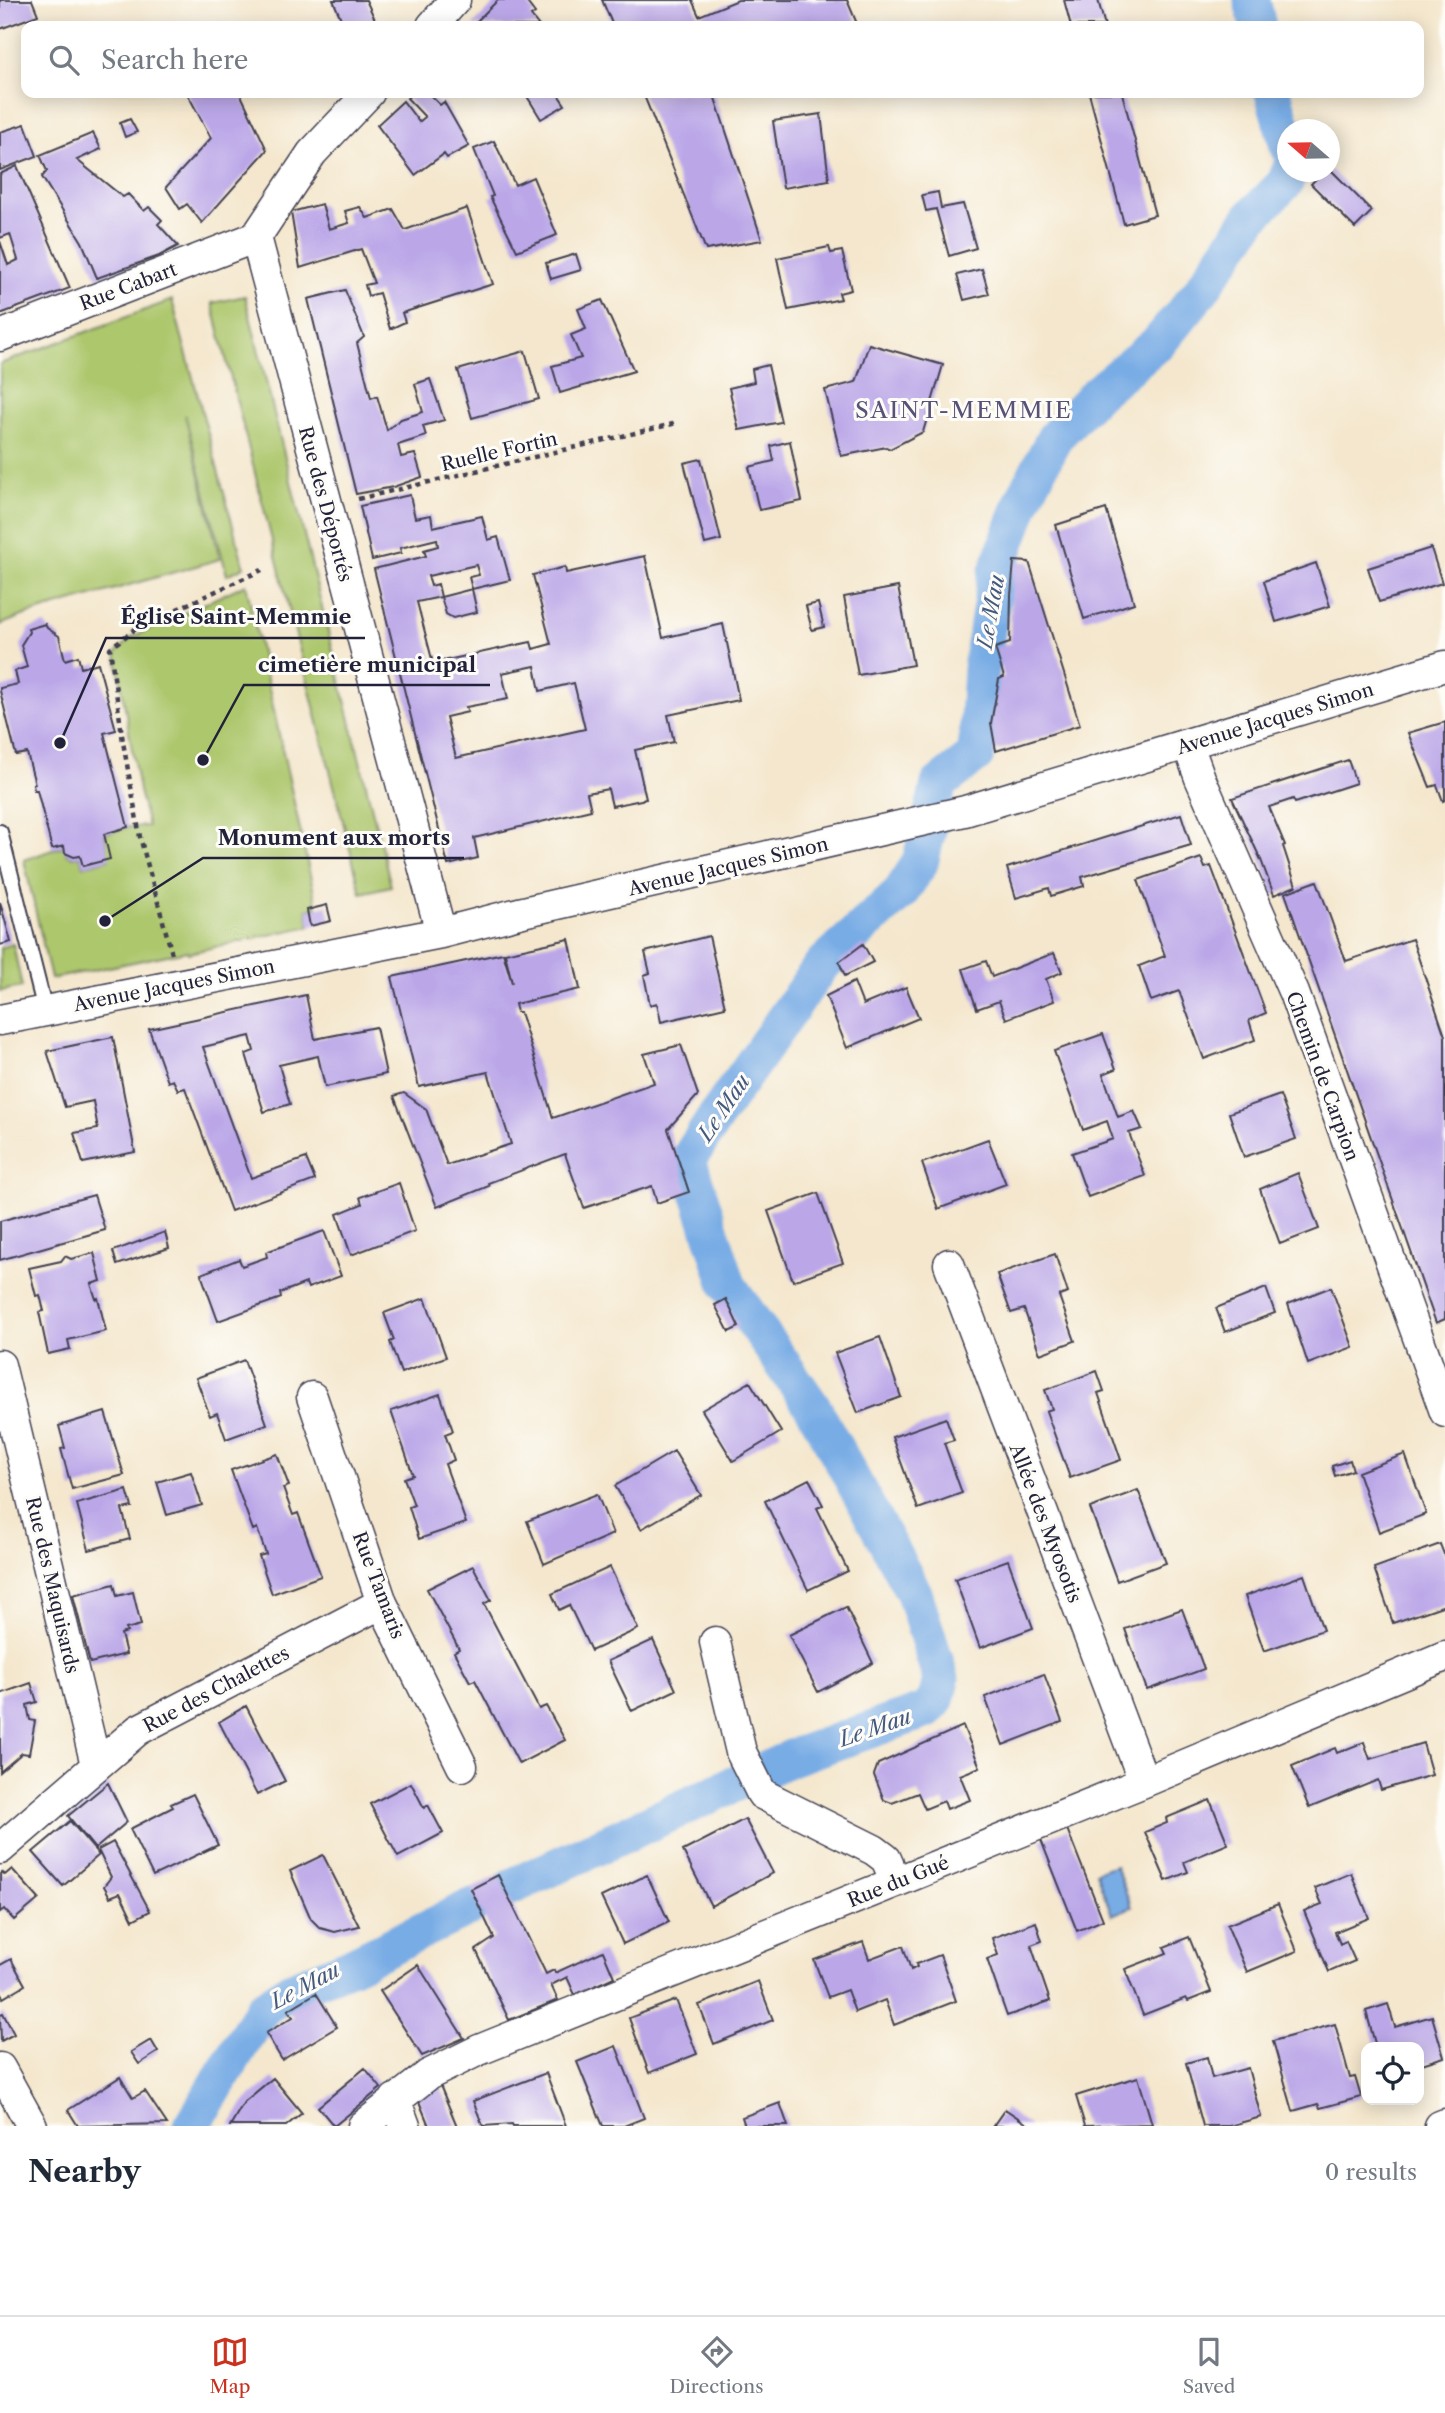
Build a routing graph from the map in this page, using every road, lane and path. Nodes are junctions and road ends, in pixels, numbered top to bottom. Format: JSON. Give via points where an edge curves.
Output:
{"nodes":[{"id":1,"x":364,"y":98,"type":"edge"},
{"id":2,"x":256,"y":237,"type":"junction"},
{"id":3,"x":0,"y":336,"type":"edge"},
{"id":4,"x":677,"y":424,"type":"dead end"},
{"id":5,"x":327,"y":506,"type":"junction"},
{"id":6,"x":262,"y":570,"type":"dead end"},
{"id":7,"x":1445,"y":666,"type":"edge"},
{"id":8,"x":1188,"y":744,"type":"junction"},
{"id":9,"x":0,"y":832,"type":"edge"},
{"id":10,"x":440,"y":933,"type":"junction"},
{"id":11,"x":172,"y":954,"type":"dead end"},
{"id":12,"x":45,"y":1010,"type":"junction"},
{"id":13,"x":0,"y":1020,"type":"edge"},
{"id":14,"x":948,"y":1264,"type":"dead end"},
{"id":15,"x":0,"y":1364,"type":"edge"},
{"id":16,"x":312,"y":1397,"type":"dead end"},
{"id":17,"x":1445,"y":1412,"type":"edge"},
{"id":18,"x":382,"y":1603,"type":"junction"},
{"id":19,"x":715,"y":1642,"type":"dead end"},
{"id":20,"x":1445,"y":1656,"type":"edge"},
{"id":21,"x":96,"y":1765,"type":"junction"},
{"id":22,"x":462,"y":1766,"type":"dead end"},
{"id":23,"x":1144,"y":1782,"type":"junction"},
{"id":24,"x":0,"y":1849,"type":"edge"},
{"id":25,"x":896,"y":1882,"type":"junction"},
{"id":26,"x":0,"y":2068,"type":"edge"},
{"id":27,"x":400,"y":2113,"type":"edge"},
{"id":28,"x":1445,"y":2124,"type":"edge"},
{"id":29,"x":32,"y":2126,"type":"edge"},
{"id":30,"x":363,"y":2126,"type":"edge"},
{"id":31,"x":1440,"y":2126,"type":"edge"}],
"edges":[{"from":1,"to":2,"type":"street","via":[[312,153]]},
{"from":2,"to":3,"type":"street","name":"Rue Cabart"},
{"from":2,"to":5,"type":"street","name":"Rue des Déportés"},
{"from":4,"to":5,"type":"path","name":"Ruelle Fortin"},
{"from":5,"to":10,"type":"street","name":"Rue des Déportés"},
{"from":6,"to":11,"type":"path","via":[[138,627],[110,648],[140,837]]},
{"from":7,"to":8,"type":"street","name":"Avenue Jacques Simon"},
{"from":8,"to":10,"type":"street","name":"Avenue Jacques Simon","via":[[900,828]]},
{"from":8,"to":17,"type":"street","name":"Chemin de Carpion","via":[[1294,993]]},
{"from":9,"to":12,"type":"lane"},
{"from":10,"to":12,"type":"street","name":"Avenue Jacques Simon"},
{"from":12,"to":13,"type":"street","name":"Avenue Jacques Simon"},
{"from":14,"to":23,"type":"street","name":"Allée des Myosotis"},
{"from":15,"to":21,"type":"street","name":"Rue des Maquisards"},
{"from":16,"to":18,"type":"street","name":"Rue Tamaris"},
{"from":18,"to":21,"type":"street","name":"Rue des Chalettes","via":[[138,1730]]},
{"from":18,"to":22,"type":"street","name":"Rue Tamaris"},
{"from":19,"to":25,"type":"street","via":[[741,1752],[762,1794],[874,1850],[886,1859]]},
{"from":20,"to":23,"type":"street","name":"Rue du Gué"},
{"from":21,"to":24,"type":"street","name":"Rue des Chalettes"},
{"from":23,"to":25,"type":"street","name":"Rue du Gué"},
{"from":25,"to":27,"type":"street","name":"Rue du Gué","via":[[479,2050],[428,2076]]},
{"from":26,"to":29,"type":"street"},
{"from":27,"to":30,"type":"street","name":"Rue du Gué"},
{"from":28,"to":31,"type":"street"}]}
